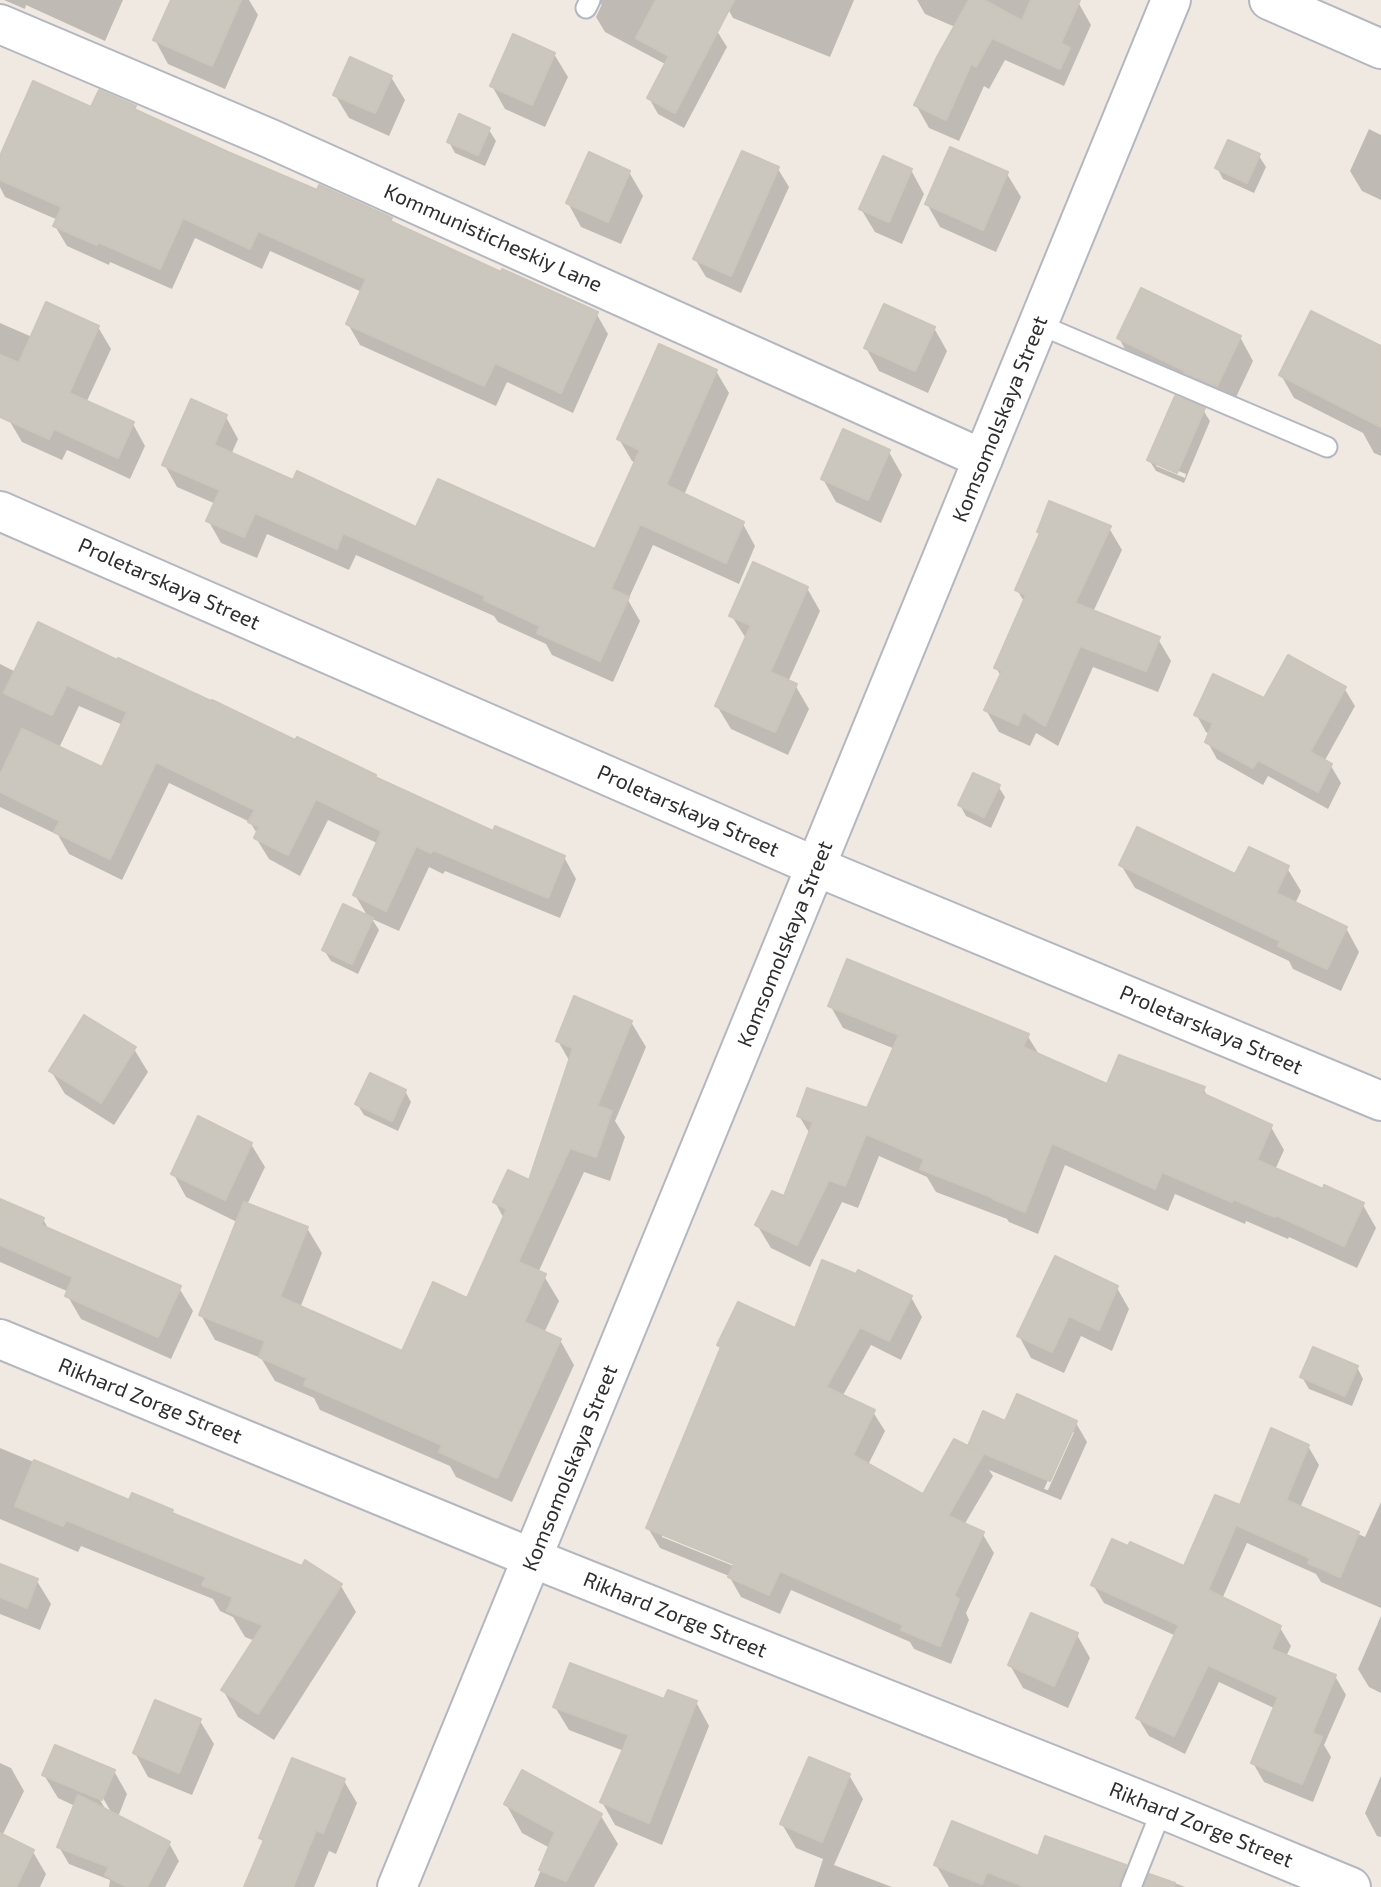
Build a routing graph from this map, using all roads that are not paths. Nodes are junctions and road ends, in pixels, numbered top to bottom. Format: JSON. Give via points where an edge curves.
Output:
{"nodes":[{"id":1,"x":1171,"y":0,"type":"edge"},
{"id":2,"x":1269,"y":0,"type":"edge"},
{"id":3,"x":0,"y":24,"type":"edge"},
{"id":4,"x":1381,"y":49,"type":"edge"},
{"id":5,"x":1038,"y":324,"type":"junction"},
{"id":6,"x":1327,"y":447,"type":"dead end"},
{"id":7,"x":983,"y":458,"type":"junction"},
{"id":8,"x":3,"y":520,"type":"edge"},
{"id":9,"x":817,"y":867,"type":"junction"},
{"id":10,"x":1381,"y":1101,"type":"edge"},
{"id":11,"x":0,"y":1339,"type":"edge"},
{"id":12,"x":533,"y":1558,"type":"junction"},
{"id":13,"x":1162,"y":1809,"type":"junction"},
{"id":14,"x":397,"y":1887,"type":"edge"},
{"id":15,"x":1131,"y":1887,"type":"edge"},
{"id":16,"x":1351,"y":1887,"type":"edge"}],
"edges":[{"from":1,"to":5,"type":"street","name":"Komsomolskaya Street"},
{"from":2,"to":4,"type":"street"},
{"from":3,"to":7,"type":"street","name":"Kommunisticheskiy Lane","via":[[271,139]]},
{"from":5,"to":6,"type":"lane"},
{"from":5,"to":7,"type":"street","name":"Komsomolskaya Street"},
{"from":7,"to":9,"type":"street","name":"Komsomolskaya Street"},
{"from":8,"to":9,"type":"street","name":"Proletarskaya Street"},
{"from":9,"to":10,"type":"street","name":"Proletarskaya Street"},
{"from":9,"to":12,"type":"street","name":"Komsomolskaya Street"},
{"from":11,"to":12,"type":"street","name":"Rikhard Zorge Street"},
{"from":12,"to":13,"type":"street","name":"Rikhard Zorge Street"},
{"from":12,"to":14,"type":"street","name":"Komsomolskaya Street"},
{"from":13,"to":15,"type":"lane"},
{"from":13,"to":16,"type":"street","name":"Rikhard Zorge Street"}]}
